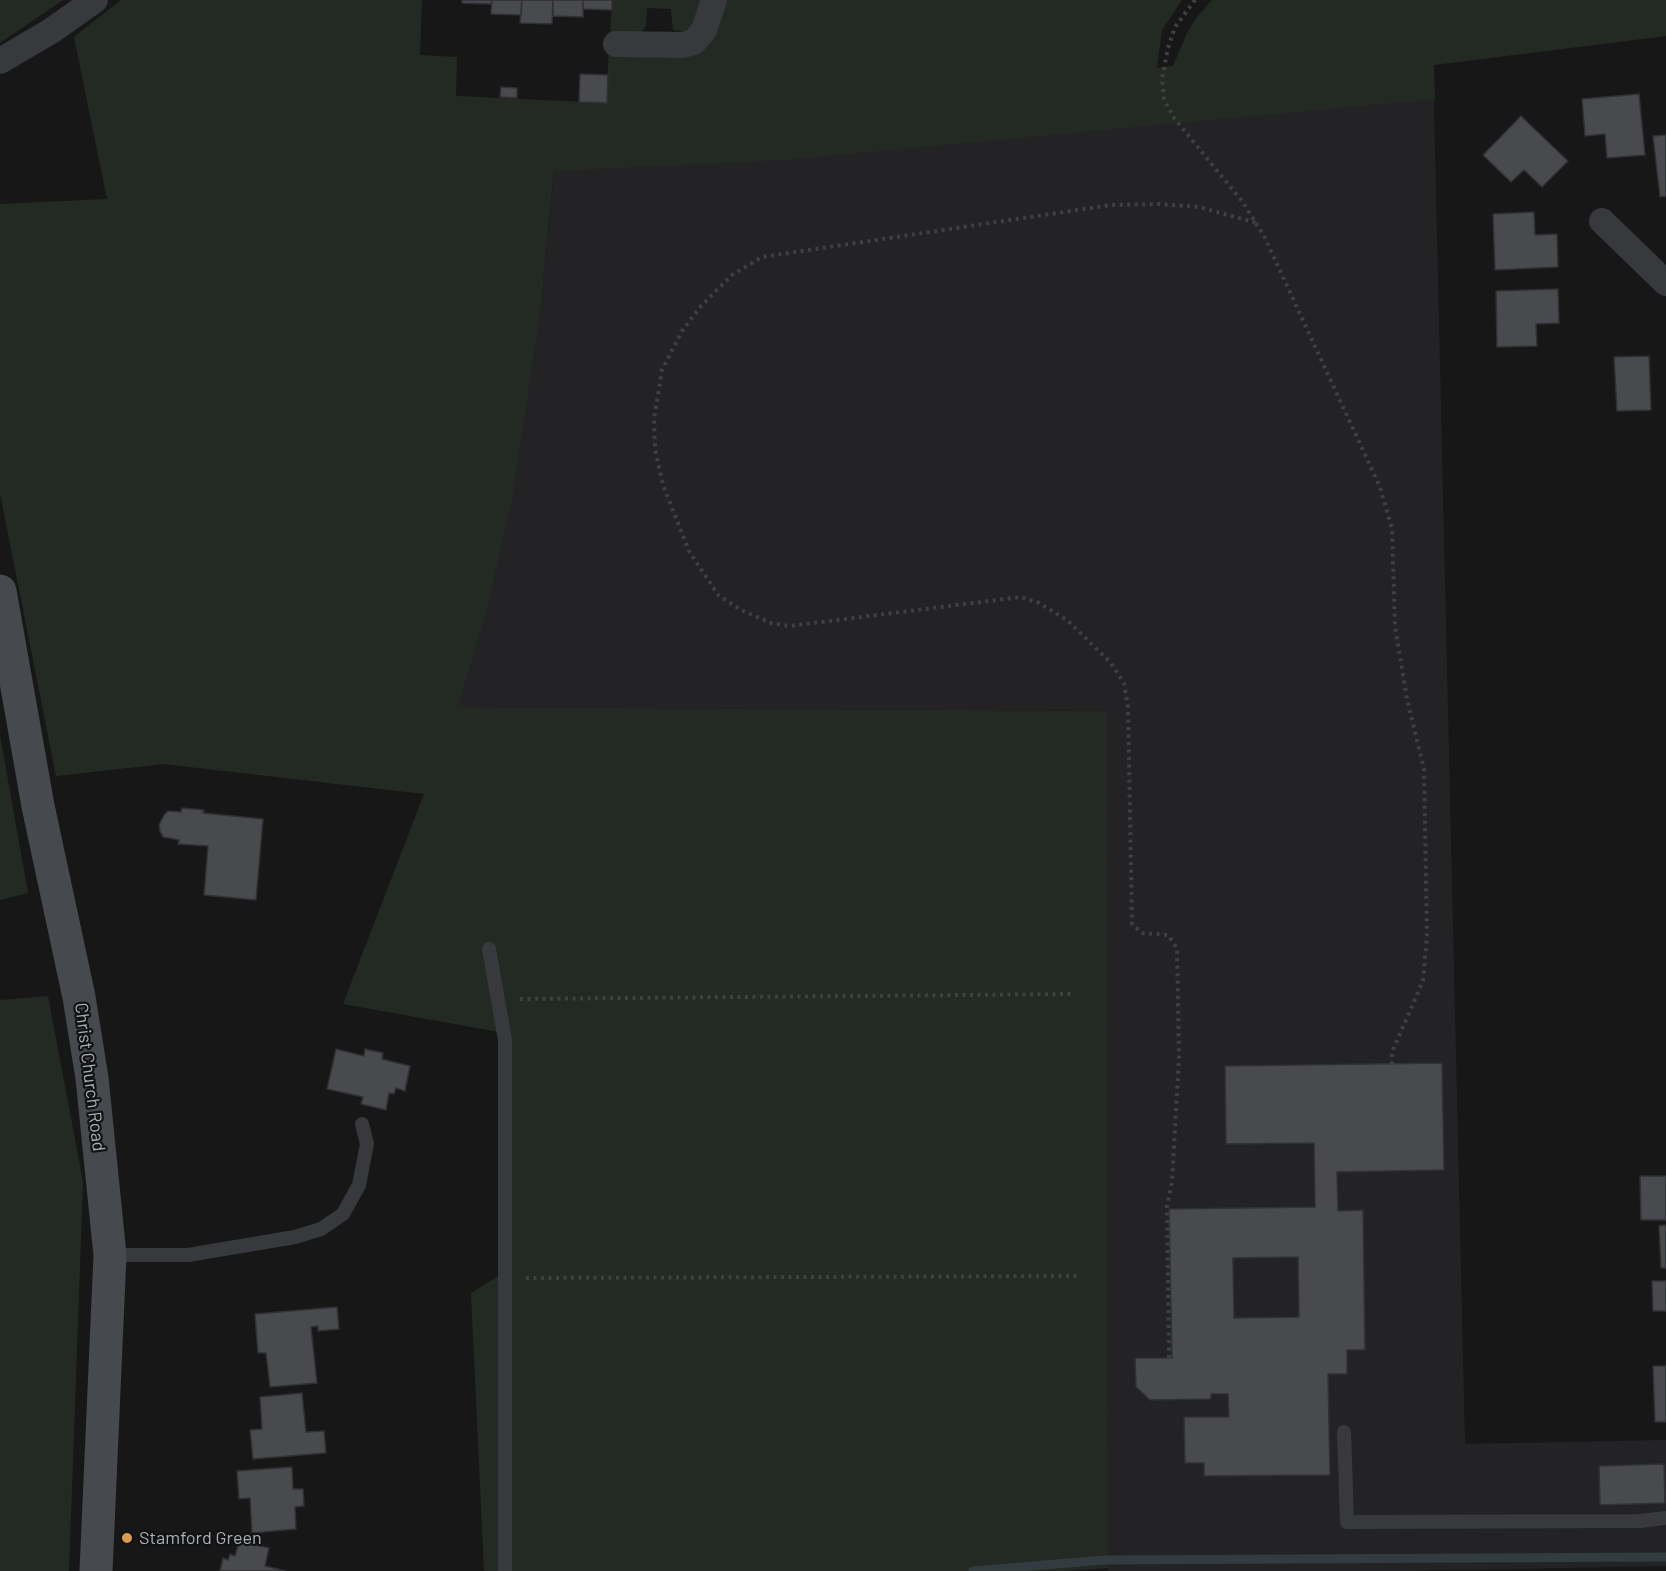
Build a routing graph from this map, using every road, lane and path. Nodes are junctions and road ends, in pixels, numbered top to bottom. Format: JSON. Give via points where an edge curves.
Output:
{"nodes":[{"id":1,"x":95,"y":0,"type":"edge"},
{"id":2,"x":714,"y":0,"type":"edge"},
{"id":3,"x":1194,"y":0,"type":"edge"},
{"id":4,"x":616,"y":44,"type":"dead end"},
{"id":5,"x":0,"y":61,"type":"edge"},
{"id":6,"x":1602,"y":221,"type":"dead end"},
{"id":7,"x":1257,"y":223,"type":"junction"},
{"id":8,"x":1666,"y":283,"type":"edge"},
{"id":9,"x":0,"y":591,"type":"edge"},
{"id":10,"x":489,"y":949,"type":"dead end"},
{"id":11,"x":1073,"y":994,"type":"dead end"},
{"id":12,"x":498,"y":999,"type":"junction"},
{"id":13,"x":1392,"y":1064,"type":"dead end"},
{"id":14,"x":362,"y":1124,"type":"dead end"},
{"id":15,"x":110,"y":1255,"type":"junction"},
{"id":16,"x":1080,"y":1276,"type":"dead end"},
{"id":17,"x":504,"y":1278,"type":"junction"},
{"id":18,"x":1169,"y":1358,"type":"dead end"},
{"id":19,"x":1344,"y":1432,"type":"dead end"},
{"id":20,"x":1666,"y":1518,"type":"edge"},
{"id":21,"x":96,"y":1571,"type":"edge"},
{"id":22,"x":505,"y":1571,"type":"edge"}],
"edges":[{"from":1,"to":5,"type":"street"},
{"from":2,"to":4,"type":"street","via":[[704,30],[694,42]]},
{"from":3,"to":7,"type":"path","via":[[1175,27],[1164,62],[1164,99],[1174,118]]},
{"from":6,"to":8,"type":"street"},
{"from":7,"to":13,"type":"path","via":[[1380,487],[1392,529],[1395,626],[1424,769],[1427,936],[1423,981],[1392,1052]]},
{"from":7,"to":18,"type":"path","via":[[1189,206],[1111,205],[762,257],[720,286],[682,331],[662,370],[654,419],[660,474],[689,551],[718,594],[741,610],[789,626],[1021,597],[1040,603],[1067,620],[1096,647],[1124,683],[1128,707],[1132,924],[1137,931],[1172,938],[1177,954],[1179,1056],[1172,1182],[1167,1206]]},
{"from":9,"to":15,"type":"main road","name":"Christ Church Road","via":[[38,806],[80,997]]},
{"from":10,"to":12,"type":"lane"},
{"from":11,"to":12,"type":"path"},
{"from":12,"to":17,"type":"lane","via":[[505,1041]]},
{"from":14,"to":15,"type":"lane","via":[[367,1144],[359,1185],[343,1214],[321,1229],[188,1255]]},
{"from":15,"to":21,"type":"main road","name":"Christ Church Road"},
{"from":16,"to":17,"type":"path"},
{"from":17,"to":22,"type":"lane"},
{"from":19,"to":20,"type":"lane","via":[[1347,1522]]}]}
